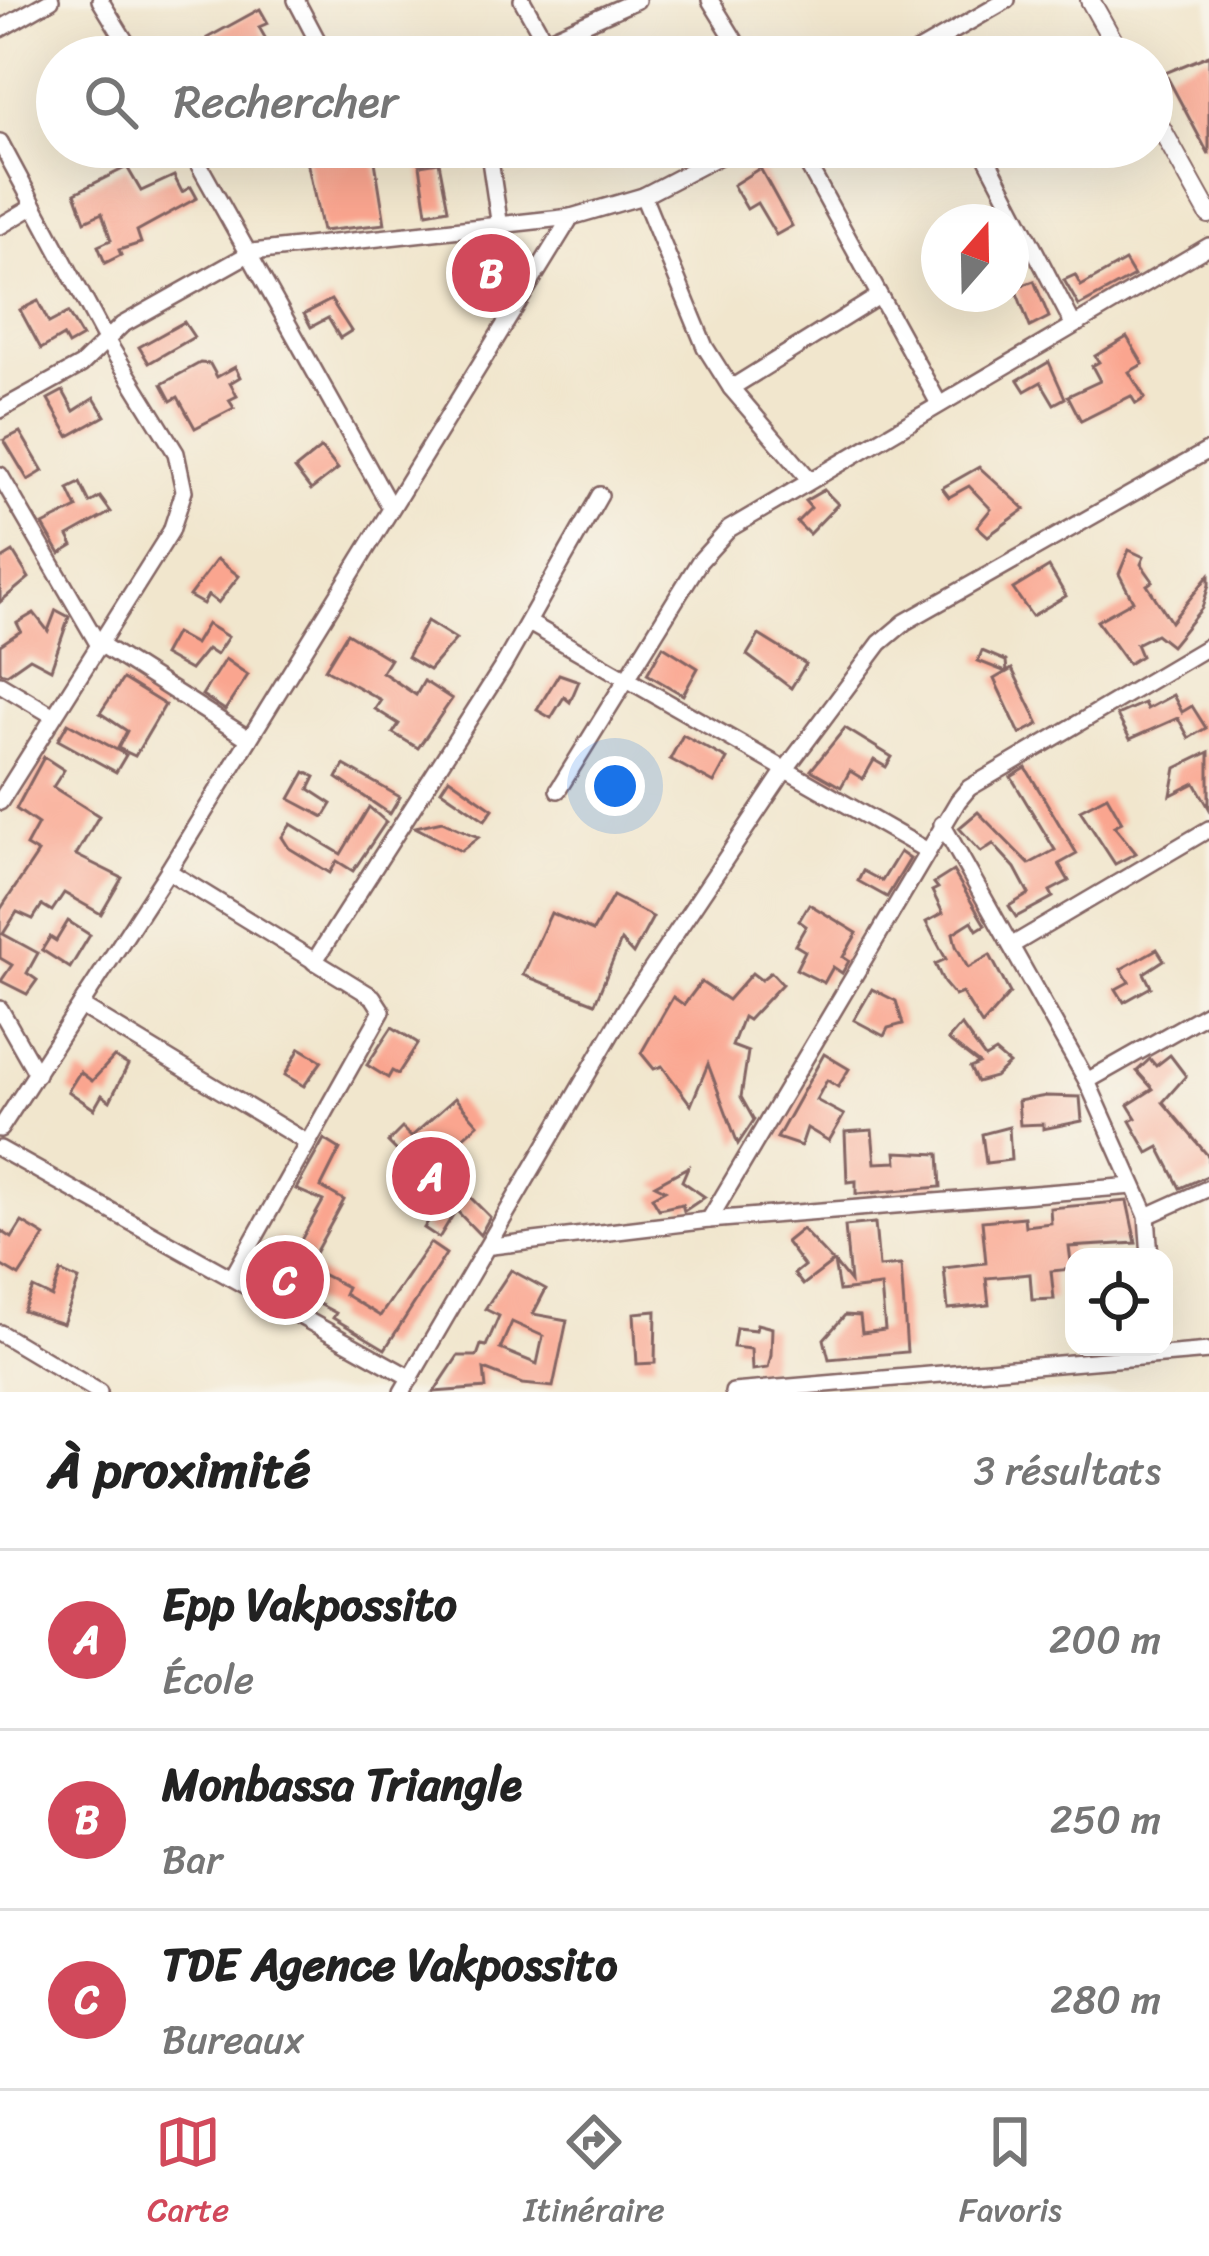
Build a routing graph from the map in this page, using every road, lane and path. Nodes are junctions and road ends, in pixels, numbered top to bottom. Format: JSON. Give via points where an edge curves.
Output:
{"nodes":[{"id":1,"x":51,"y":0,"type":"edge"},
{"id":2,"x":100,"y":0,"type":"edge"},
{"id":3,"x":296,"y":0,"type":"edge"},
{"id":4,"x":522,"y":0,"type":"edge"},
{"id":5,"x":637,"y":0,"type":"edge"},
{"id":6,"x":710,"y":0,"type":"edge"},
{"id":7,"x":1007,"y":0,"type":"edge"},
{"id":8,"x":1090,"y":0,"type":"edge"},
{"id":9,"x":0,"y":29,"type":"edge"},
{"id":10,"x":122,"y":36,"type":"edge"},
{"id":11,"x":315,"y":36,"type":"edge"},
{"id":12,"x":542,"y":36,"type":"edge"},
{"id":13,"x":556,"y":36,"type":"edge"},
{"id":14,"x":732,"y":36,"type":"edge"},
{"id":15,"x":954,"y":36,"type":"edge"},
{"id":16,"x":1110,"y":36,"type":"edge"},
{"id":17,"x":0,"y":142,"type":"edge"},
{"id":18,"x":1173,"y":150,"type":"edge"},
{"id":19,"x":202,"y":168,"type":"edge"},
{"id":20,"x":491,"y":168,"type":"edge"},
{"id":21,"x":697,"y":168,"type":"edge"},
{"id":22,"x":809,"y":168,"type":"edge"},
{"id":23,"x":992,"y":168,"type":"edge"},
{"id":24,"x":643,"y":196,"type":"junction"},
{"id":25,"x":34,"y":206,"type":"junction"},
{"id":26,"x":1209,"y":214,"type":"edge"},
{"id":27,"x":571,"y":217,"type":"junction"},
{"id":28,"x":0,"y":226,"type":"edge"},
{"id":29,"x":500,"y":227,"type":"junction"},
{"id":30,"x":1209,"y":246,"type":"edge"},
{"id":31,"x":252,"y":252,"type":"junction"},
{"id":32,"x":879,"y":296,"type":"junction"},
{"id":33,"x":1073,"y":324,"type":"junction"},
{"id":34,"x":105,"y":338,"type":"junction"},
{"id":35,"x":731,"y":388,"type":"junction"},
{"id":36,"x":938,"y":402,"type":"junction"},
{"id":37,"x":0,"y":410,"type":"edge"},
{"id":38,"x":1209,"y":450,"type":"edge"},
{"id":39,"x":0,"y":475,"type":"edge"},
{"id":40,"x":809,"y":478,"type":"junction"},
{"id":41,"x":600,"y":495,"type":"dead end"},
{"id":42,"x":391,"y":508,"type":"junction"},
{"id":43,"x":529,"y":623,"type":"junction"},
{"id":44,"x":97,"y":642,"type":"junction"},
{"id":45,"x":1209,"y":646,"type":"edge"},
{"id":46,"x":626,"y":680,"type":"junction"},
{"id":47,"x":0,"y":684,"type":"edge"},
{"id":48,"x":52,"y":715,"type":"junction"},
{"id":49,"x":249,"y":740,"type":"junction"},
{"id":50,"x":785,"y":770,"type":"junction"},
{"id":51,"x":558,"y":790,"type":"dead end"},
{"id":52,"x":0,"y":802,"type":"edge"},
{"id":53,"x":942,"y":824,"type":"junction"},
{"id":54,"x":1209,"y":829,"type":"edge"},
{"id":55,"x":926,"y":850,"type":"junction"},
{"id":56,"x":168,"y":872,"type":"junction"},
{"id":57,"x":1014,"y":944,"type":"junction"},
{"id":58,"x":314,"y":962,"type":"junction"},
{"id":59,"x":81,"y":1006,"type":"junction"},
{"id":60,"x":0,"y":1009,"type":"edge"},
{"id":61,"x":1209,"y":1012,"type":"edge"},
{"id":62,"x":38,"y":1074,"type":"junction"},
{"id":63,"x":1087,"y":1081,"type":"junction"},
{"id":64,"x":0,"y":1129,"type":"edge"},
{"id":65,"x":306,"y":1142,"type":"junction"},
{"id":66,"x":0,"y":1149,"type":"edge"},
{"id":67,"x":1133,"y":1186,"type":"junction"},
{"id":68,"x":1209,"y":1188,"type":"edge"},
{"id":69,"x":1148,"y":1216,"type":"junction"},
{"id":70,"x":709,"y":1220,"type":"junction"},
{"id":71,"x":492,"y":1246,"type":"junction"},
{"id":72,"x":1150,"y":1248,"type":"edge"},
{"id":73,"x":232,"y":1278,"type":"junction"},
{"id":74,"x":0,"y":1333,"type":"edge"},
{"id":75,"x":1173,"y":1350,"type":"edge"},
{"id":76,"x":1209,"y":1351,"type":"edge"},
{"id":77,"x":1096,"y":1356,"type":"edge"},
{"id":78,"x":897,"y":1376,"type":"junction"},
{"id":79,"x":406,"y":1385,"type":"edge"},
{"id":80,"x":99,"y":1392,"type":"edge"},
{"id":81,"x":733,"y":1392,"type":"edge"},
{"id":82,"x":906,"y":1392,"type":"edge"}],
"edges":[{"from":1,"to":9,"type":"street"},
{"from":2,"to":10,"type":"street"},
{"from":3,"to":11,"type":"street"},
{"from":4,"to":12,"type":"street"},
{"from":5,"to":13,"type":"street"},
{"from":6,"to":14,"type":"street"},
{"from":7,"to":15,"type":"street"},
{"from":8,"to":16,"type":"street"},
{"from":17,"to":25,"type":"street"},
{"from":18,"to":26,"type":"street"},
{"from":19,"to":31,"type":"street"},
{"from":20,"to":29,"type":"street"},
{"from":21,"to":24,"type":"street"},
{"from":22,"to":32,"type":"street"},
{"from":23,"to":33,"type":"street"},
{"from":24,"to":27,"type":"street"},
{"from":24,"to":35,"type":"street","via":[[705,346]]},
{"from":25,"to":28,"type":"street"},
{"from":25,"to":34,"type":"street"},
{"from":27,"to":29,"type":"street"},
{"from":27,"to":42,"type":"street"},
{"from":29,"to":31,"type":"street"},
{"from":30,"to":33,"type":"street"},
{"from":31,"to":34,"type":"street"},
{"from":31,"to":42,"type":"street"},
{"from":32,"to":35,"type":"street"},
{"from":32,"to":36,"type":"street"},
{"from":33,"to":36,"type":"street"},
{"from":34,"to":37,"type":"street","via":[[70,372]]},
{"from":34,"to":44,"type":"street","via":[[176,453],[184,490],[171,531]]},
{"from":35,"to":40,"type":"street"},
{"from":36,"to":40,"type":"street"},
{"from":38,"to":50,"type":"street","via":[[892,632]]},
{"from":39,"to":44,"type":"street"},
{"from":40,"to":46,"type":"street","via":[[711,546]]},
{"from":41,"to":43,"type":"street"},
{"from":42,"to":49,"type":"street"},
{"from":43,"to":46,"type":"street"},
{"from":43,"to":58,"type":"street"},
{"from":44,"to":48,"type":"street"},
{"from":44,"to":49,"type":"street"},
{"from":45,"to":53,"type":"street","via":[[970,788]]},
{"from":46,"to":50,"type":"street"},
{"from":46,"to":51,"type":"street"},
{"from":47,"to":48,"type":"street"},
{"from":48,"to":52,"type":"street"},
{"from":49,"to":56,"type":"street"},
{"from":50,"to":55,"type":"street"},
{"from":50,"to":71,"type":"street","via":[[629,1003]]},
{"from":53,"to":55,"type":"street"},
{"from":53,"to":57,"type":"street"},
{"from":54,"to":57,"type":"street"},
{"from":55,"to":70,"type":"street"},
{"from":56,"to":58,"type":"street"},
{"from":56,"to":59,"type":"street"},
{"from":57,"to":63,"type":"street"},
{"from":58,"to":65,"type":"street","via":[[373,997],[382,1011]]},
{"from":59,"to":62,"type":"street"},
{"from":59,"to":65,"type":"street"},
{"from":60,"to":62,"type":"street"},
{"from":61,"to":63,"type":"street"},
{"from":62,"to":64,"type":"street"},
{"from":63,"to":67,"type":"street"},
{"from":65,"to":73,"type":"street"},
{"from":66,"to":73,"type":"street"},
{"from":67,"to":69,"type":"street"},
{"from":67,"to":70,"type":"street"},
{"from":68,"to":69,"type":"street"},
{"from":69,"to":72,"type":"street"},
{"from":70,"to":71,"type":"street"},
{"from":71,"to":79,"type":"street"},
{"from":73,"to":79,"type":"street"},
{"from":74,"to":80,"type":"street"},
{"from":75,"to":76,"type":"street"},
{"from":77,"to":78,"type":"street"},
{"from":78,"to":81,"type":"street"},
{"from":78,"to":82,"type":"street"}]}
